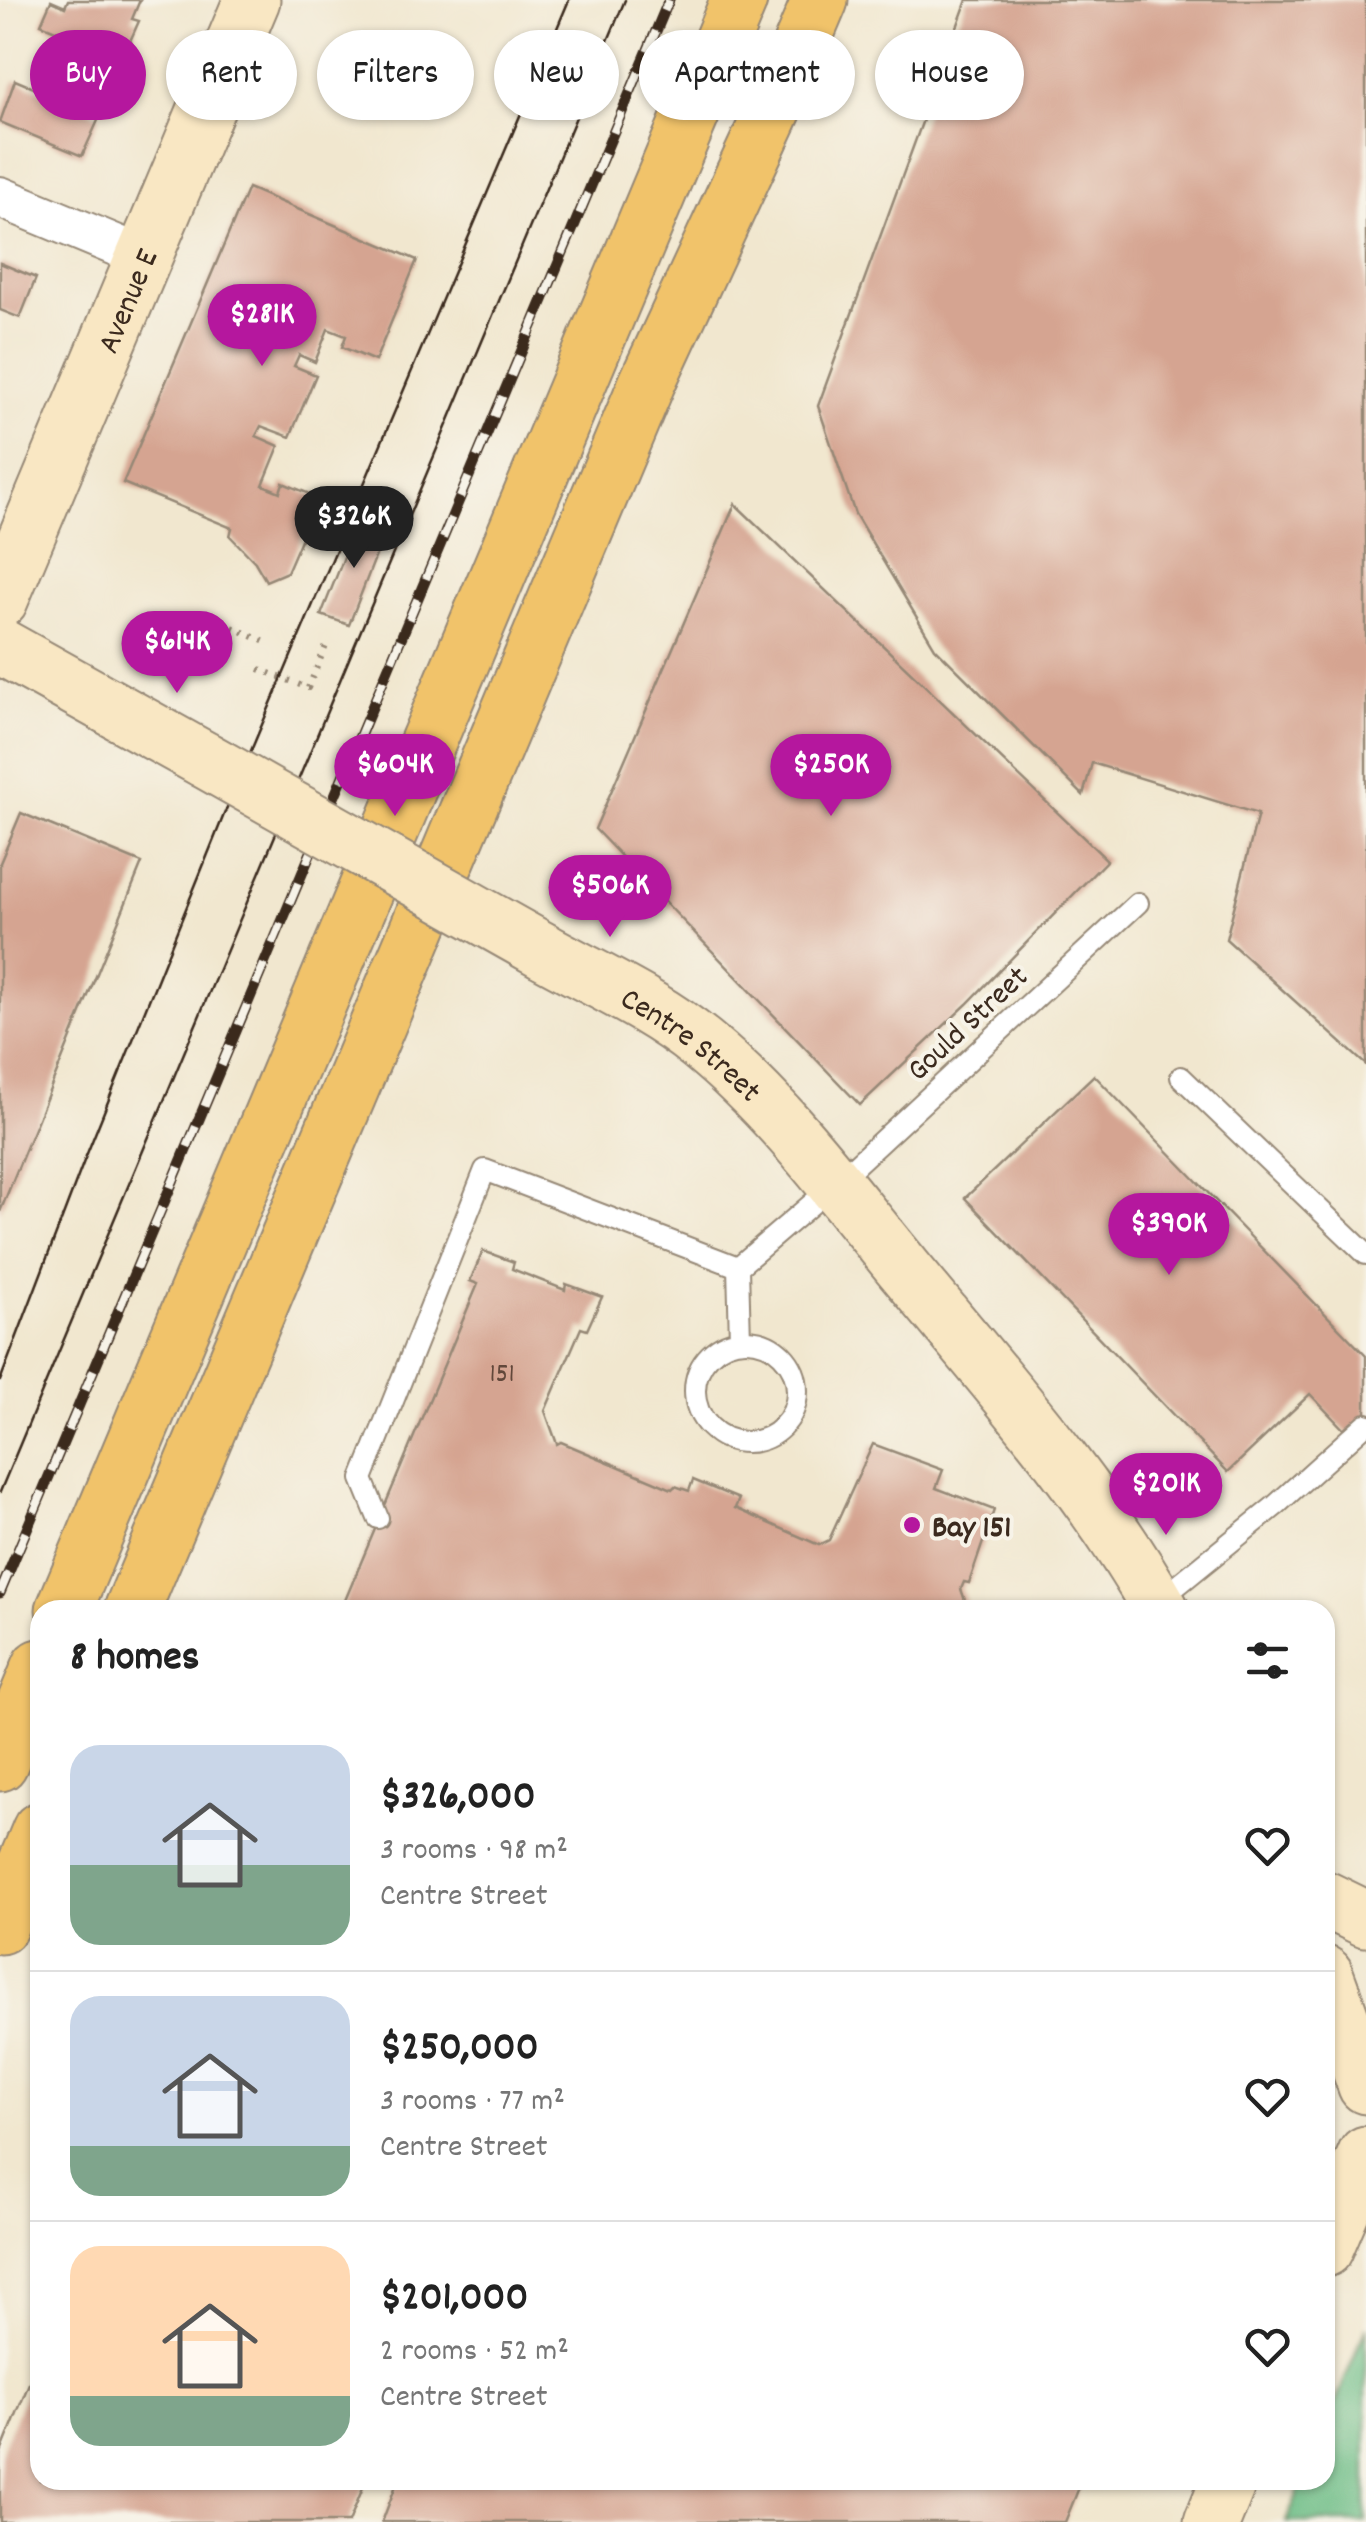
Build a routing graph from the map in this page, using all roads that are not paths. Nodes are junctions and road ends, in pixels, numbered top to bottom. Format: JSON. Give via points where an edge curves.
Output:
{"nodes":[{"id":1,"x":252,"y":0,"type":"edge"},
{"id":2,"x":740,"y":0,"type":"edge"},
{"id":3,"x":820,"y":0,"type":"edge"},
{"id":4,"x":0,"y":197,"type":"edge"},
{"id":5,"x":144,"y":256,"type":"junction"},
{"id":6,"x":0,"y":600,"type":"edge"},
{"id":7,"x":0,"y":646,"type":"edge"},
{"id":8,"x":1138,"y":903,"type":"dead end"},
{"id":9,"x":1182,"y":1078,"type":"dead end"},
{"id":10,"x":834,"y":1185,"type":"junction"},
{"id":11,"x":1366,"y":1254,"type":"edge"},
{"id":12,"x":738,"y":1267,"type":"junction"},
{"id":13,"x":740,"y":1340,"type":"junction"},
{"id":14,"x":1366,"y":1424,"type":"edge"},
{"id":15,"x":378,"y":1518,"type":"dead end"},
{"id":16,"x":68,"y":1600,"type":"edge"},
{"id":17,"x":136,"y":1600,"type":"edge"},
{"id":18,"x":1154,"y":1600,"type":"edge"},
{"id":19,"x":1165,"y":1600,"type":"edge"},
{"id":20,"x":30,"y":1691,"type":"edge"},
{"id":21,"x":0,"y":1762,"type":"edge"},
{"id":22,"x":30,"y":1854,"type":"edge"},
{"id":23,"x":1335,"y":1904,"type":"edge"},
{"id":24,"x":1366,"y":1919,"type":"edge"},
{"id":25,"x":0,"y":1926,"type":"edge"},
{"id":26,"x":1335,"y":2001,"type":"edge"},
{"id":27,"x":1366,"y":2086,"type":"edge"},
{"id":28,"x":1366,"y":2154,"type":"edge"},
{"id":29,"x":1335,"y":2226,"type":"edge"},
{"id":30,"x":1225,"y":2490,"type":"edge"},
{"id":31,"x":1212,"y":2522,"type":"edge"}],
"edges":[{"from":1,"to":5,"type":"street","name":"Avenue E"},
{"from":2,"to":16,"type":"highway"},
{"from":3,"to":17,"type":"highway","via":[[647,383]]},
{"from":4,"to":5,"type":"street"},
{"from":5,"to":6,"type":"street","name":"Avenue E"},
{"from":7,"to":10,"type":"street","name":"Centre Street","bridge":true,"via":[[700,1042]]},
{"from":8,"to":10,"type":"lane","name":"Gould Street"},
{"from":9,"to":11,"type":"lane"},
{"from":10,"to":12,"type":"lane","name":"Gould Street"},
{"from":10,"to":18,"type":"street","name":"Centre Street","via":[[1032,1423],[1098,1509]]},
{"from":12,"to":13,"type":"lane"},
{"from":12,"to":15,"type":"lane","via":[[485,1170],[362,1479]]},
{"from":13,"to":13,"type":"lane","via":[[708,1356],[694,1389],[704,1422],[717,1434],[751,1442],[780,1430],[797,1385],[783,1356]]},
{"from":14,"to":19,"type":"lane"},
{"from":20,"to":21,"type":"highway"},
{"from":22,"to":25,"type":"highway"},
{"from":23,"to":24,"type":"street"},
{"from":26,"to":27,"type":"street"},
{"from":28,"to":29,"type":"street"},
{"from":30,"to":31,"type":"street"}]}
